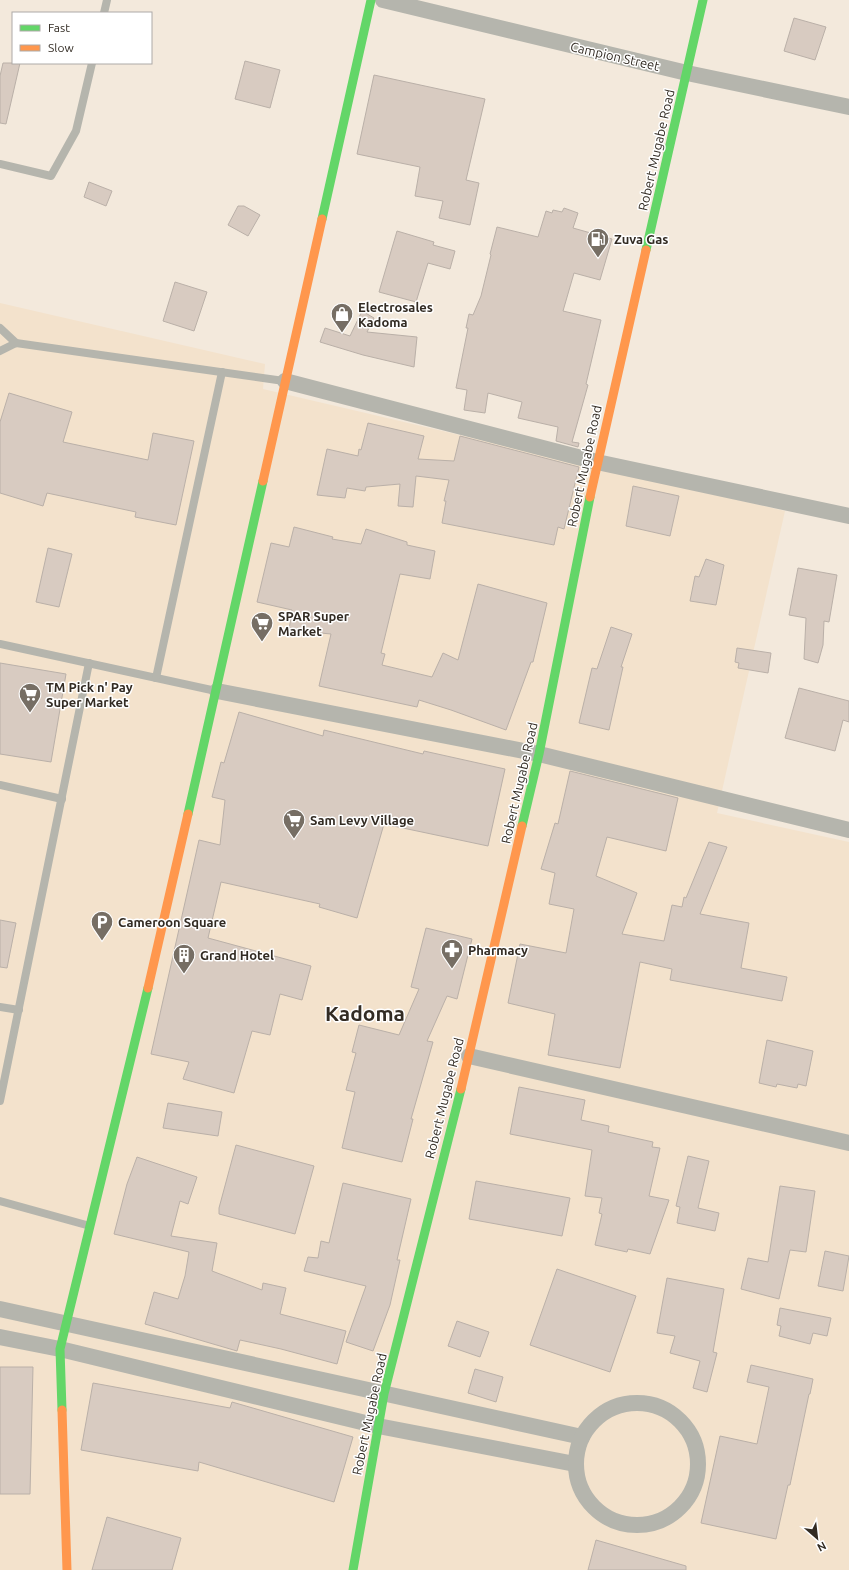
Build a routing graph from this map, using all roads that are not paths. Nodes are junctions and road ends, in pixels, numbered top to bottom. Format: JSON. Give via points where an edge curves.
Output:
{"nodes":[{"id":1,"x":107,"y":0,"type":"edge"},
{"id":2,"x":371,"y":0,"type":"edge"},
{"id":3,"x":383,"y":0,"type":"edge"},
{"id":4,"x":703,"y":0,"type":"edge"},
{"id":5,"x":104,"y":12,"type":"edge"},
{"id":6,"x":92,"y":64,"type":"edge"},
{"id":7,"x":687,"y":73,"type":"junction"},
{"id":8,"x":849,"y":107,"type":"edge"},
{"id":9,"x":0,"y":164,"type":"edge"},
{"id":10,"x":0,"y":328,"type":"edge"},
{"id":11,"x":16,"y":343,"type":"junction"},
{"id":12,"x":0,"y":351,"type":"edge"},
{"id":13,"x":222,"y":372,"type":"junction"},
{"id":14,"x":285,"y":381,"type":"junction"},
{"id":15,"x":597,"y":462,"type":"junction"},
{"id":16,"x":849,"y":516,"type":"edge"},
{"id":17,"x":0,"y":644,"type":"edge"},
{"id":18,"x":89,"y":664,"type":"junction"},
{"id":19,"x":156,"y":678,"type":"junction"},
{"id":20,"x":217,"y":691,"type":"junction"},
{"id":21,"x":539,"y":754,"type":"junction"},
{"id":22,"x":0,"y":785,"type":"edge"},
{"id":23,"x":62,"y":799,"type":"junction"},
{"id":24,"x":849,"y":830,"type":"edge"},
{"id":25,"x":0,"y":1007,"type":"edge"},
{"id":26,"x":18,"y":1010,"type":"junction"},
{"id":27,"x":468,"y":1056,"type":"junction"},
{"id":28,"x":0,"y":1101,"type":"edge"},
{"id":29,"x":849,"y":1143,"type":"edge"},
{"id":30,"x":0,"y":1201,"type":"edge"},
{"id":31,"x":91,"y":1227,"type":"junction"},
{"id":32,"x":0,"y":1309,"type":"edge"},
{"id":33,"x":66,"y":1324,"type":"junction"},
{"id":34,"x":0,"y":1337,"type":"edge"},
{"id":35,"x":60,"y":1349,"type":"junction"},
{"id":36,"x":384,"y":1394,"type":"junction"},
{"id":37,"x":378,"y":1426,"type":"junction"},
{"id":38,"x":582,"y":1437,"type":"junction"},
{"id":39,"x":575,"y":1464,"type":"junction"},
{"id":40,"x":67,"y":1570,"type":"edge"},
{"id":41,"x":353,"y":1570,"type":"edge"}],
"edges":[{"from":1,"to":5,"type":"lane"},
{"from":2,"to":14,"type":"street"},
{"from":3,"to":7,"type":"street","name":"Campion Street"},
{"from":4,"to":7,"type":"street","name":"Robert Mugabe Road"},
{"from":6,"to":9,"type":"lane","via":[[76,131],[52,176]]},
{"from":7,"to":8,"type":"street","name":"Campion Street"},
{"from":7,"to":15,"type":"street","name":"Robert Mugabe Road"},
{"from":10,"to":11,"type":"lane"},
{"from":11,"to":12,"type":"lane"},
{"from":11,"to":13,"type":"lane"},
{"from":13,"to":14,"type":"lane"},
{"from":13,"to":19,"type":"lane"},
{"from":14,"to":15,"type":"street"},
{"from":14,"to":20,"type":"street"},
{"from":15,"to":16,"type":"street"},
{"from":15,"to":21,"type":"street","name":"Robert Mugabe Road"},
{"from":17,"to":18,"type":"lane"},
{"from":18,"to":19,"type":"lane"},
{"from":18,"to":23,"type":"lane"},
{"from":19,"to":20,"type":"lane"},
{"from":20,"to":21,"type":"street"},
{"from":20,"to":31,"type":"street"},
{"from":21,"to":24,"type":"street"},
{"from":21,"to":27,"type":"street","name":"Robert Mugabe Road"},
{"from":22,"to":23,"type":"lane"},
{"from":23,"to":26,"type":"lane"},
{"from":25,"to":26,"type":"lane"},
{"from":26,"to":28,"type":"lane"},
{"from":27,"to":29,"type":"street"},
{"from":27,"to":36,"type":"street","name":"Robert Mugabe Road"},
{"from":30,"to":31,"type":"lane"},
{"from":31,"to":33,"type":"street"},
{"from":32,"to":33,"type":"street"},
{"from":33,"to":35,"type":"street"},
{"from":33,"to":36,"type":"street"},
{"from":34,"to":35,"type":"street"},
{"from":35,"to":37,"type":"street"},
{"from":35,"to":40,"type":"street"},
{"from":36,"to":37,"type":"street","name":"Robert Mugabe Road"},
{"from":36,"to":38,"type":"street"},
{"from":37,"to":39,"type":"street"},
{"from":37,"to":41,"type":"street","name":"Robert Mugabe Road"},
{"from":38,"to":39,"type":"street"},
{"from":38,"to":39,"type":"street","via":[[596,1418],[617,1406],[641,1403],[664,1409],[683,1423],[695,1444],[698,1467],[693,1490],[679,1509],[658,1522],[635,1526],[612,1521],[592,1507],[579,1487]]}]}
